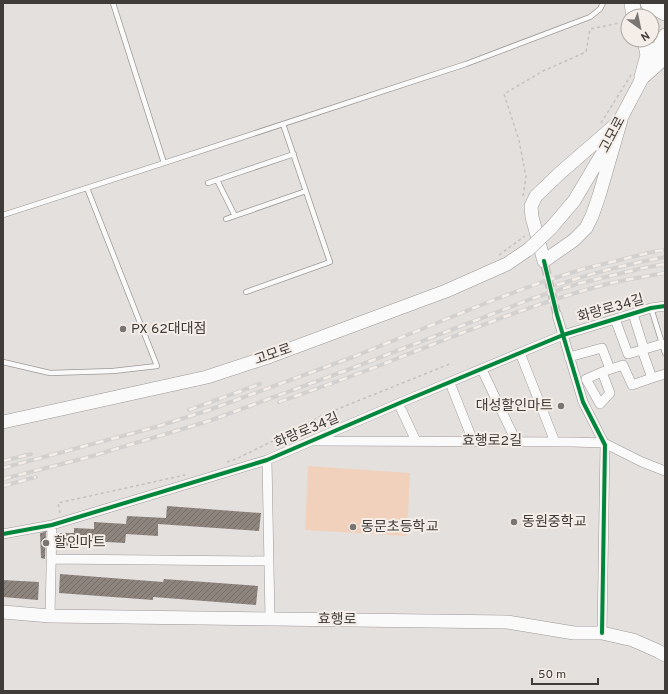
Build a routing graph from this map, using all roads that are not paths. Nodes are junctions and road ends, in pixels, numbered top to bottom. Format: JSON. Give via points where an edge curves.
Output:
{"nodes":[{"id":1,"x":113,"y":3,"type":"edge"},
{"id":2,"x":603,"y":3,"type":"edge"},
{"id":3,"x":648,"y":3,"type":"edge"},
{"id":4,"x":665,"y":13,"type":"edge"},
{"id":5,"x":665,"y":35,"type":"edge"},
{"id":6,"x":647,"y":48,"type":"edge"},
{"id":7,"x":665,"y":58,"type":"edge"},
{"id":8,"x":637,"y":75,"type":"junction"},
{"id":9,"x":620,"y":120,"type":"junction"},
{"id":10,"x":283,"y":124,"type":"junction"},
{"id":11,"x":294,"y":154,"type":"junction"},
{"id":12,"x":164,"y":163,"type":"junction"},
{"id":13,"x":217,"y":180,"type":"junction"},
{"id":14,"x":208,"y":183,"type":"dead end"},
{"id":15,"x":87,"y":188,"type":"junction"},
{"id":16,"x":306,"y":191,"type":"junction"},
{"id":17,"x":3,"y":214,"type":"edge"},
{"id":18,"x":235,"y":216,"type":"junction"},
{"id":19,"x":226,"y":219,"type":"dead end"},
{"id":20,"x":246,"y":292,"type":"dead end"},
{"id":21,"x":665,"y":306,"type":"edge"},
{"id":22,"x":651,"y":308,"type":"junction"},
{"id":23,"x":633,"y":314,"type":"junction"},
{"id":24,"x":557,"y":315,"type":"tunnel mouth"},
{"id":25,"x":615,"y":319,"type":"junction"},
{"id":26,"x":563,"y":335,"type":"junction"},
{"id":27,"x":662,"y":344,"type":"junction"},
{"id":28,"x":643,"y":350,"type":"junction"},
{"id":29,"x":665,"y":353,"type":"edge"},
{"id":30,"x":569,"y":357,"type":"junction"},
{"id":31,"x":522,"y":358,"type":"dead end"},
{"id":32,"x":3,"y":362,"type":"edge"},
{"id":33,"x":484,"y":374,"type":"dead end"},
{"id":34,"x":665,"y":374,"type":"edge"},
{"id":35,"x":652,"y":378,"type":"junction"},
{"id":36,"x":452,"y":388,"type":"dead end"},
{"id":37,"x":401,"y":409,"type":"dead end"},
{"id":38,"x":3,"y":422,"type":"edge"},
{"id":39,"x":314,"y":440,"type":"junction"},
{"id":40,"x":416,"y":441,"type":"junction"},
{"id":41,"x":473,"y":441,"type":"junction"},
{"id":42,"x":516,"y":442,"type":"junction"},
{"id":43,"x":555,"y":442,"type":"junction"},
{"id":44,"x":604,"y":443,"type":"junction"},
{"id":45,"x":267,"y":460,"type":"junction"},
{"id":46,"x":665,"y":471,"type":"edge"},
{"id":47,"x":52,"y":525,"type":"junction"},
{"id":48,"x":3,"y":534,"type":"edge"},
{"id":49,"x":51,"y":559,"type":"junction"},
{"id":50,"x":269,"y":561,"type":"junction"},
{"id":51,"x":3,"y":612,"type":"edge"},
{"id":52,"x":50,"y":616,"type":"junction"},
{"id":53,"x":270,"y":619,"type":"junction"},
{"id":54,"x":602,"y":632,"type":"junction"},
{"id":55,"x":665,"y":655,"type":"edge"}],
"edges":[{"from":1,"to":12,"type":"lane"},
{"from":2,"to":10,"type":"lane","via":[[590,18],[466,64]]},
{"from":3,"to":4,"type":"main road"},
{"from":5,"to":8,"type":"main road","name":"고모로"},
{"from":6,"to":8,"type":"main road","via":[[648,55]]},
{"from":7,"to":8,"type":"main road"},
{"from":8,"to":9,"type":"main road","name":"고모로"},
{"from":9,"to":9,"type":"main road","via":[[599,196],[586,228],[544,264],[532,217],[531,206],[536,196]]},
{"from":9,"to":38,"type":"main road","name":"고모로","bridge":true,"via":[[574,201],[529,249],[507,264],[446,291],[207,377]]},
{"from":10,"to":11,"type":"lane"},
{"from":10,"to":12,"type":"lane"},
{"from":11,"to":13,"type":"lane"},
{"from":11,"to":16,"type":"lane"},
{"from":12,"to":15,"type":"lane"},
{"from":13,"to":14,"type":"lane"},
{"from":13,"to":18,"type":"lane"},
{"from":15,"to":17,"type":"lane"},
{"from":15,"to":32,"type":"lane","via":[[157,366],[113,371],[50,373]]},
{"from":16,"to":18,"type":"lane"},
{"from":16,"to":20,"type":"lane","via":[[330,262]]},
{"from":18,"to":19,"type":"lane"},
{"from":21,"to":22,"type":"street","name":"화랑로34길"},
{"from":22,"to":23,"type":"street","name":"화랑로34길"},
{"from":22,"to":27,"type":"lane","name":"화랑로34길"},
{"from":23,"to":25,"type":"street","name":"화랑로34길"},
{"from":23,"to":28,"type":"street"},
{"from":24,"to":26,"type":"street","name":"화랑로34길"},
{"from":25,"to":26,"type":"street","name":"화랑로34길"},
{"from":25,"to":28,"type":"street","via":[[628,354]]},
{"from":26,"to":30,"type":"street","name":"화랑로34길"},
{"from":26,"to":39,"type":"street","name":"화랑로34길"},
{"from":27,"to":28,"type":"street"},
{"from":27,"to":29,"type":"lane","name":"화랑로34길"},
{"from":28,"to":35,"type":"street"},
{"from":30,"to":35,"type":"street","via":[[602,348],[606,371],[623,365],[632,385]]},
{"from":30,"to":44,"type":"street","name":"화랑로34길","via":[[583,402]]},
{"from":31,"to":43,"type":"street"},
{"from":33,"to":42,"type":"street"},
{"from":34,"to":35,"type":"street"},
{"from":36,"to":41,"type":"street"},
{"from":37,"to":40,"type":"street"},
{"from":39,"to":40,"type":"street","name":"효행로2길"},
{"from":39,"to":45,"type":"street","name":"화랑로34길"},
{"from":40,"to":41,"type":"street","name":"효행로2길"},
{"from":41,"to":42,"type":"street","name":"효행로2길"},
{"from":42,"to":43,"type":"street","name":"효행로2길"},
{"from":43,"to":44,"type":"street","name":"효행로2길"},
{"from":44,"to":46,"type":"street","name":"효행로2길"},
{"from":44,"to":54,"type":"street","via":[[606,446]]},
{"from":45,"to":47,"type":"street","name":"화랑로34길"},
{"from":45,"to":50,"type":"street"},
{"from":47,"to":48,"type":"street","name":"화랑로34길"},
{"from":47,"to":49,"type":"street"},
{"from":49,"to":50,"type":"street"},
{"from":49,"to":52,"type":"street"},
{"from":50,"to":53,"type":"street"},
{"from":51,"to":52,"type":"main road","name":"효행로"},
{"from":52,"to":53,"type":"main road","name":"효행로"},
{"from":53,"to":54,"type":"main road","name":"효행로","via":[[507,622],[574,632]]},
{"from":54,"to":55,"type":"main road","name":"효행로","via":[[633,640]]}]}
